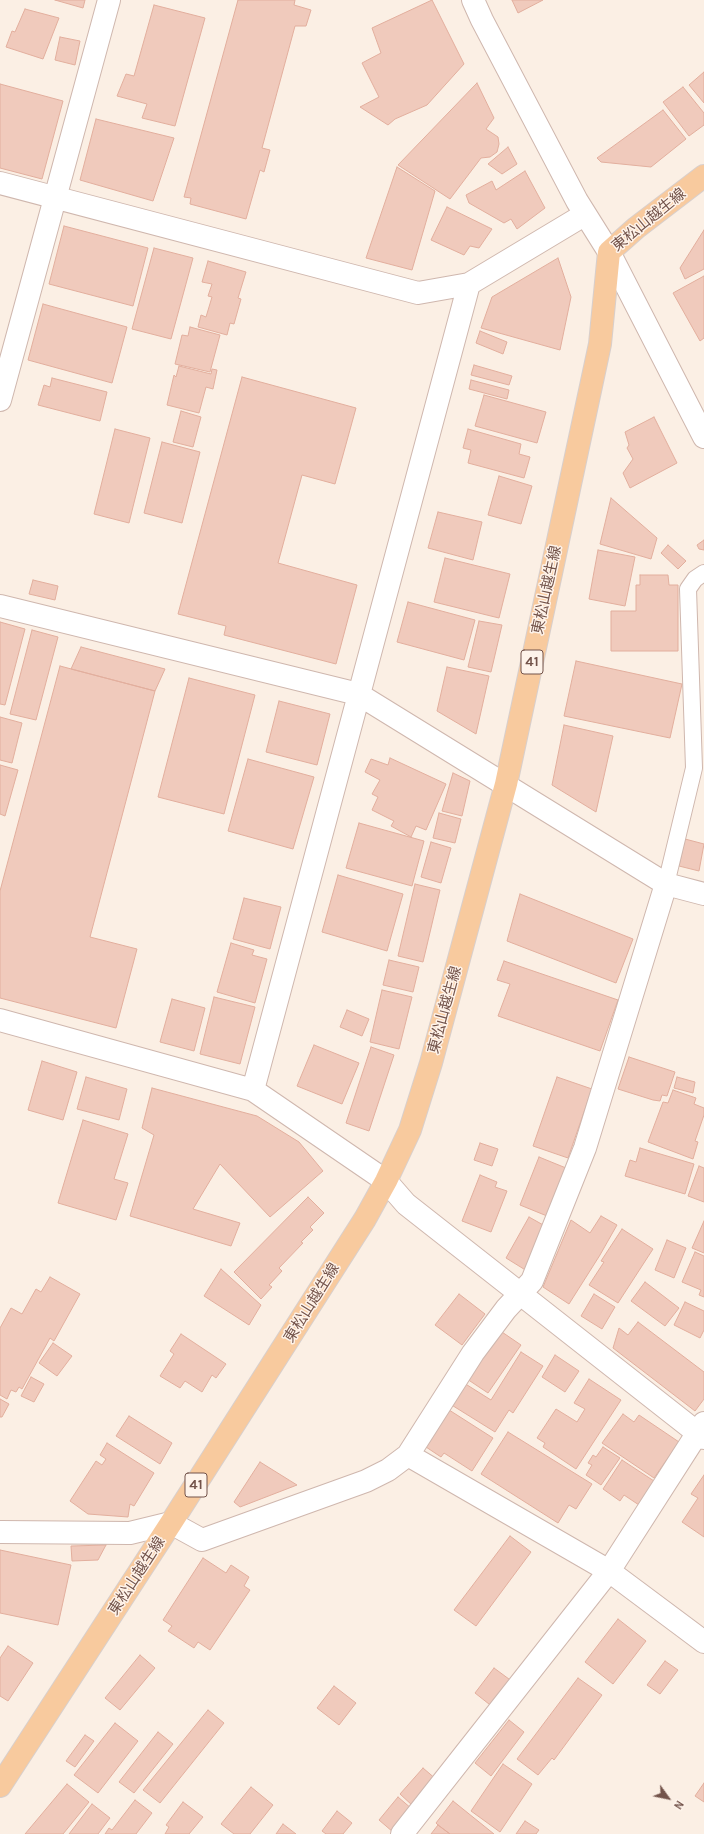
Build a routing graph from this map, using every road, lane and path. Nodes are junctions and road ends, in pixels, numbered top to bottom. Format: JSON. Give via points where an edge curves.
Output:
{"nodes":[{"id":1,"x":109,"y":0,"type":"edge"},
{"id":2,"x":474,"y":0,"type":"edge"},
{"id":3,"x":704,"y":176,"type":"edge"},
{"id":4,"x":0,"y":183,"type":"edge"},
{"id":5,"x":55,"y":198,"type":"junction"},
{"id":6,"x":584,"y":215,"type":"junction"},
{"id":7,"x":609,"y":252,"type":"junction"},
{"id":8,"x":469,"y":284,"type":"junction"},
{"id":9,"x":0,"y":400,"type":"edge"},
{"id":10,"x":704,"y":436,"type":"edge"},
{"id":11,"x":704,"y":574,"type":"edge"},
{"id":12,"x":0,"y":606,"type":"edge"},
{"id":13,"x":358,"y":694,"type":"junction"},
{"id":14,"x":506,"y":784,"type":"junction"},
{"id":15,"x":666,"y":884,"type":"junction"},
{"id":16,"x":704,"y":894,"type":"edge"},
{"id":17,"x":0,"y":1020,"type":"edge"},
{"id":18,"x":253,"y":1090,"type":"junction"},
{"id":19,"x":386,"y":1181,"type":"junction"},
{"id":20,"x":520,"y":1294,"type":"junction"},
{"id":21,"x":702,"y":1432,"type":"edge"},
{"id":22,"x":408,"y":1455,"type":"junction"},
{"id":23,"x":171,"y":1523,"type":"junction"},
{"id":24,"x":0,"y":1532,"type":"edge"},
{"id":25,"x":609,"y":1571,"type":"junction"},
{"id":26,"x":704,"y":1642,"type":"edge"},
{"id":27,"x":0,"y":1786,"type":"edge"},
{"id":28,"x":402,"y":1834,"type":"edge"}],
"edges":[{"from":1,"to":5,"type":"street"},
{"from":2,"to":6,"type":"street"},
{"from":3,"to":7,"type":"main road","name":"東松山越生線"},
{"from":4,"to":5,"type":"street"},
{"from":5,"to":8,"type":"street","via":[[418,293]]},
{"from":5,"to":9,"type":"street"},
{"from":6,"to":7,"type":"street"},
{"from":6,"to":8,"type":"street"},
{"from":7,"to":10,"type":"street"},
{"from":7,"to":14,"type":"main road","name":"東松山越生線","number":"41","via":[[600,344]]},
{"from":8,"to":13,"type":"street"},
{"from":11,"to":15,"type":"lane","via":[[695,578],[688,589],[694,768]]},
{"from":12,"to":13,"type":"street"},
{"from":13,"to":14,"type":"street"},
{"from":13,"to":18,"type":"street"},
{"from":14,"to":15,"type":"street"},
{"from":14,"to":19,"type":"main road","name":"東松山越生線","number":"41","via":[[431,1063],[410,1130]]},
{"from":15,"to":16,"type":"street"},
{"from":15,"to":20,"type":"street","via":[[585,1148],[532,1281]]},
{"from":17,"to":18,"type":"street"},
{"from":18,"to":19,"type":"street"},
{"from":19,"to":20,"type":"street","via":[[406,1204]]},
{"from":19,"to":23,"type":"main road","name":"東松山越生線","number":"41","via":[[365,1219]]},
{"from":20,"to":21,"type":"street"},
{"from":20,"to":22,"type":"street","via":[[506,1308],[473,1353]]},
{"from":21,"to":25,"type":"street"},
{"from":22,"to":23,"type":"street","via":[[388,1470],[366,1480],[202,1540]]},
{"from":22,"to":25,"type":"street"},
{"from":23,"to":24,"type":"street","via":[[130,1533]]},
{"from":23,"to":27,"type":"main road","name":"東松山越生線","number":"41"},
{"from":25,"to":26,"type":"street"},
{"from":25,"to":28,"type":"street"}]}
